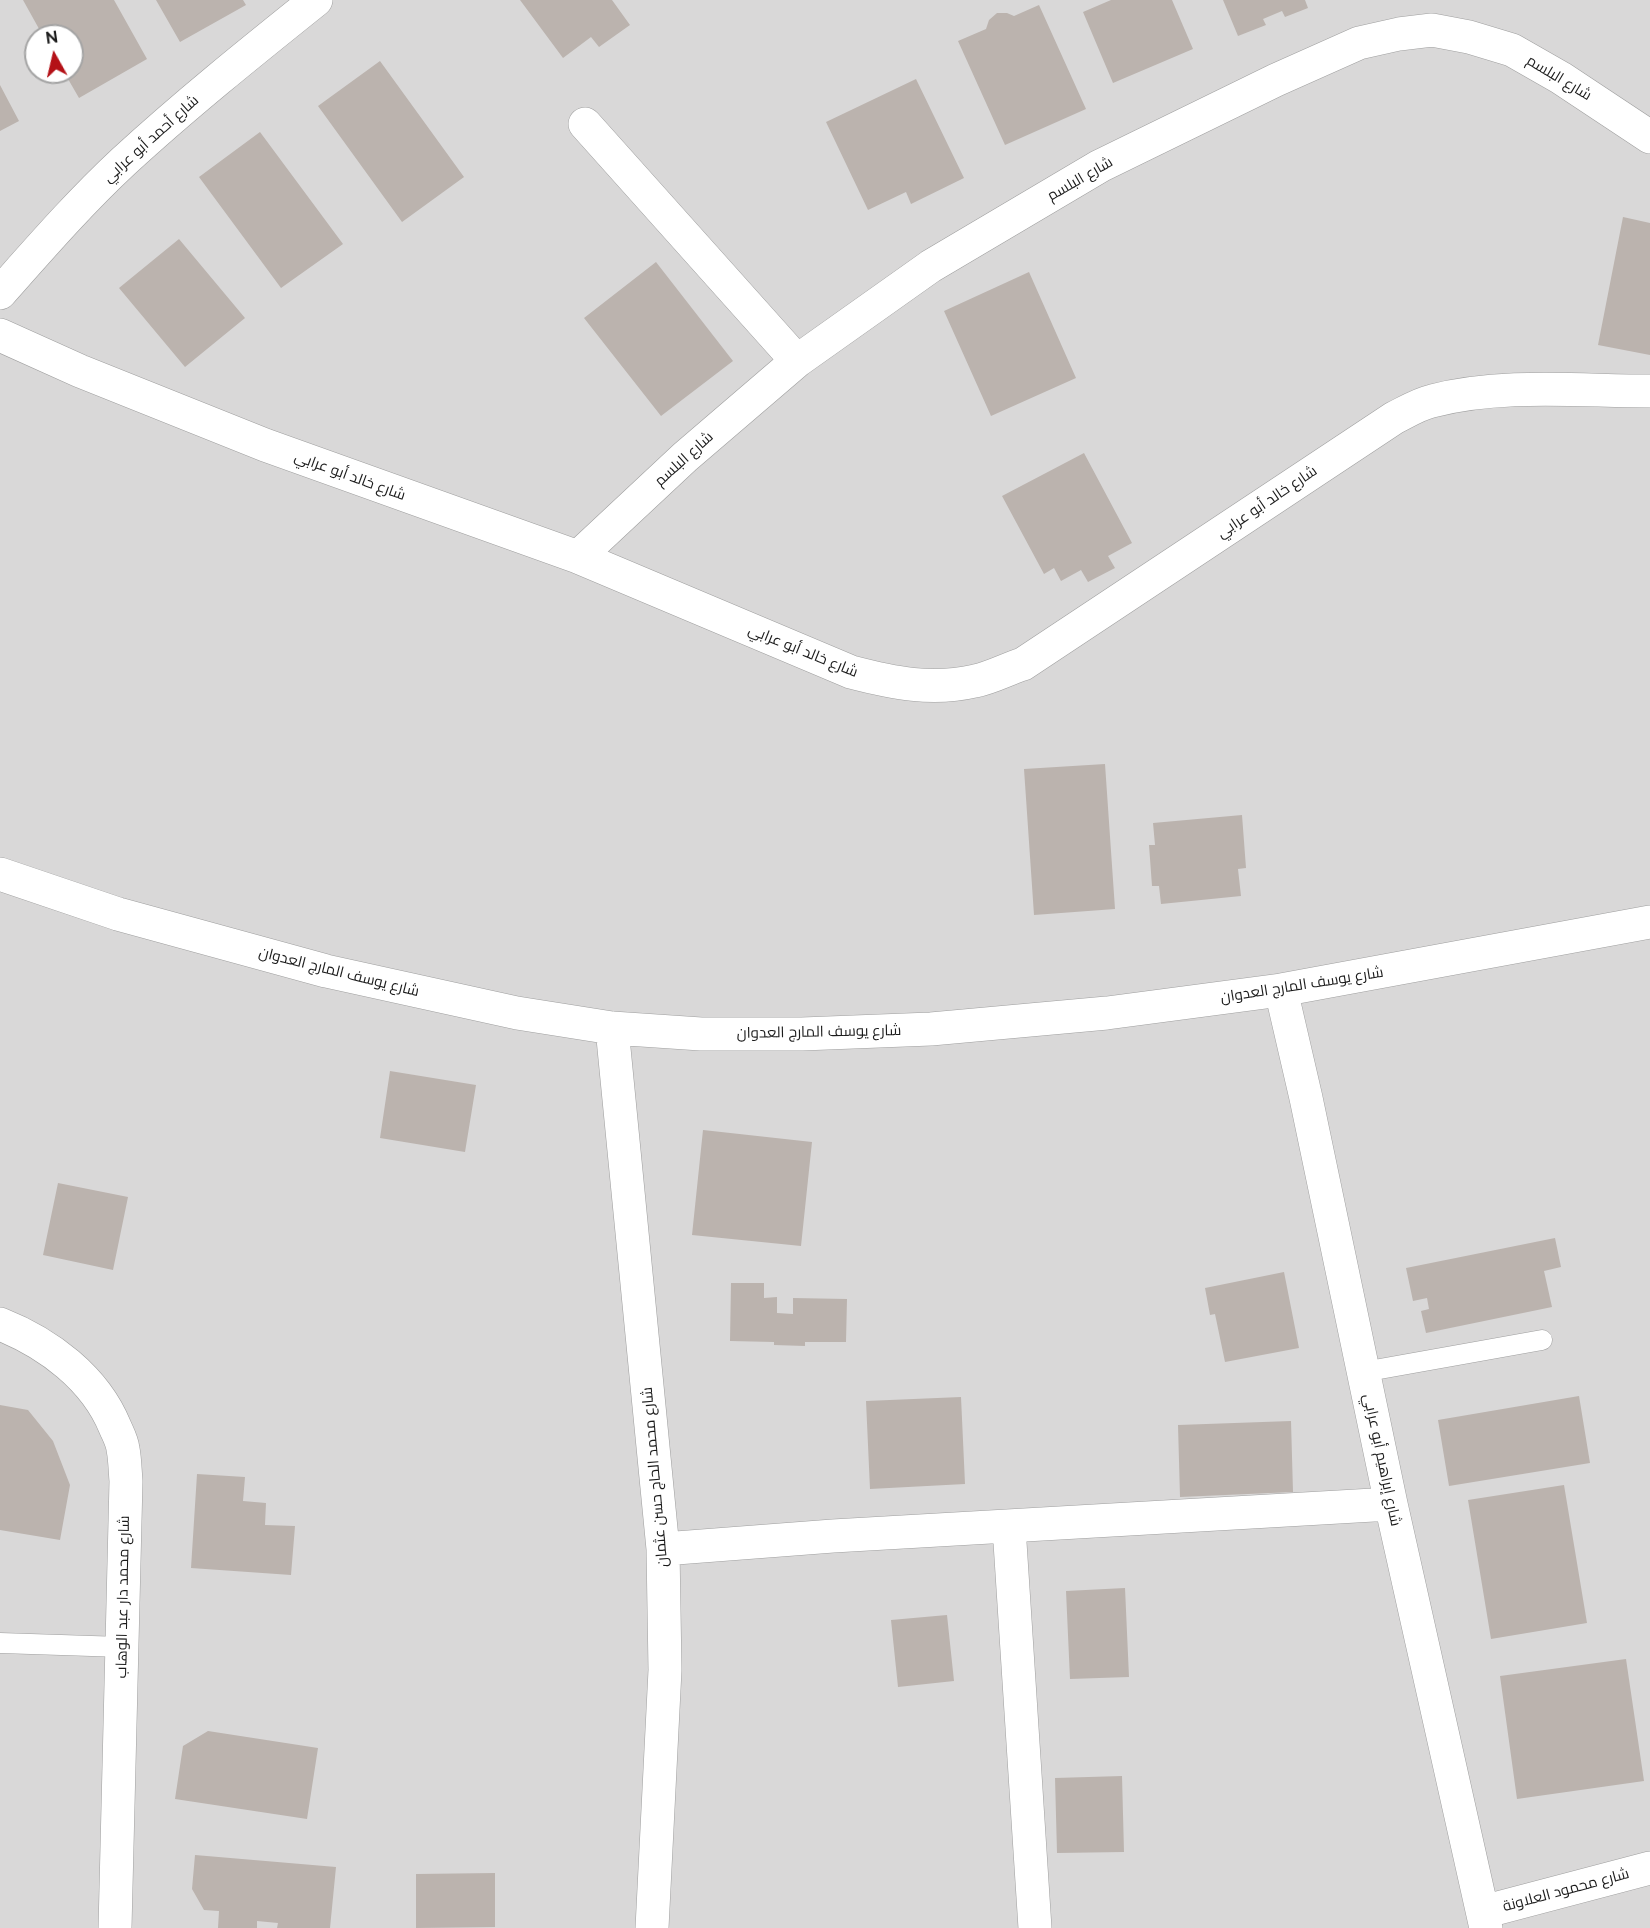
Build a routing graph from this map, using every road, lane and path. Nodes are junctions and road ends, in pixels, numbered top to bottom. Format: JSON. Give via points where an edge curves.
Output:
{"nodes":[{"id":1,"x":316,"y":0,"type":"edge"},
{"id":2,"x":585,"y":124,"type":"dead end"},
{"id":3,"x":1650,"y":137,"type":"edge"},
{"id":4,"x":0,"y":293,"type":"edge"},
{"id":5,"x":0,"y":335,"type":"edge"},
{"id":6,"x":797,"y":361,"type":"junction"},
{"id":7,"x":1650,"y":391,"type":"edge"},
{"id":8,"x":578,"y":556,"type":"junction"},
{"id":9,"x":0,"y":874,"type":"edge"},
{"id":10,"x":1650,"y":922,"type":"edge"},
{"id":11,"x":1281,"y":990,"type":"junction"},
{"id":12,"x":612,"y":1028,"type":"junction"},
{"id":13,"x":0,"y":1324,"type":"edge"},
{"id":14,"x":1542,"y":1340,"type":"dead end"},
{"id":15,"x":1363,"y":1372,"type":"junction"},
{"id":16,"x":1391,"y":1504,"type":"junction"},
{"id":17,"x":1009,"y":1527,"type":"junction"},
{"id":18,"x":663,"y":1549,"type":"junction"},
{"id":19,"x":0,"y":1644,"type":"edge"},
{"id":20,"x":122,"y":1647,"type":"junction"},
{"id":21,"x":1650,"y":1868,"type":"edge"},
{"id":22,"x":1484,"y":1920,"type":"edge"},
{"id":23,"x":114,"y":1928,"type":"edge"},
{"id":24,"x":652,"y":1928,"type":"edge"},
{"id":25,"x":1035,"y":1928,"type":"edge"}],
"edges":[{"from":1,"to":4,"type":"street","name":"شارع أحمد أبو عرابي","via":[[122,163]]},
{"from":2,"to":6,"type":"street"},
{"from":3,"to":6,"type":"street","name":"شارع البلسم","via":[[1512,50],[1432,30],[1359,43],[1100,166],[931,266]]},
{"from":5,"to":8,"type":"street","name":"شارع خالد أبو عرابي","via":[[265,445]]},
{"from":6,"to":8,"type":"street","name":"شارع البلسم"},
{"from":7,"to":8,"type":"street","name":"شارع خالد أبو عرابي","via":[[1539,390],[1476,393],[1430,401],[1394,418],[1023,664],[976,681],[934,687],[851,672]]},
{"from":9,"to":12,"type":"street","name":"شارع يوسف المارج العدوان","via":[[118,914],[326,971],[517,1014]]},
{"from":10,"to":11,"type":"street","name":"شارع يوسف المارج العدوان"},
{"from":11,"to":12,"type":"street","name":"شارع يوسف المارج العدوان","via":[[1107,1013],[931,1029],[701,1034]]},
{"from":11,"to":15,"type":"street","name":"شارع إبراهيم أبو عرابي"},
{"from":12,"to":18,"type":"street","name":"شارع محمد الحاج حسن عثمان"},
{"from":13,"to":20,"type":"street","name":"شارع محمد دار عبد الوهاب","via":[[23,1333],[91,1386],[108,1411],[123,1447],[126,1481]]},
{"from":14,"to":15,"type":"lane"},
{"from":15,"to":16,"type":"street","name":"شارع إبراهيم أبو عرابي"},
{"from":16,"to":17,"type":"street"},
{"from":16,"to":22,"type":"street","name":"شارع إبراهيم أبو عرابي"},
{"from":17,"to":18,"type":"street"},
{"from":17,"to":25,"type":"street"},
{"from":18,"to":24,"type":"street","name":"شارع محمد الحاج حسن عثمان","via":[[665,1670]]},
{"from":19,"to":20,"type":"lane"},
{"from":20,"to":23,"type":"street","name":"شارع محمد دار عبد الوهاب"},
{"from":21,"to":22,"type":"street","name":"شارع محمود العلاونة"}]}
